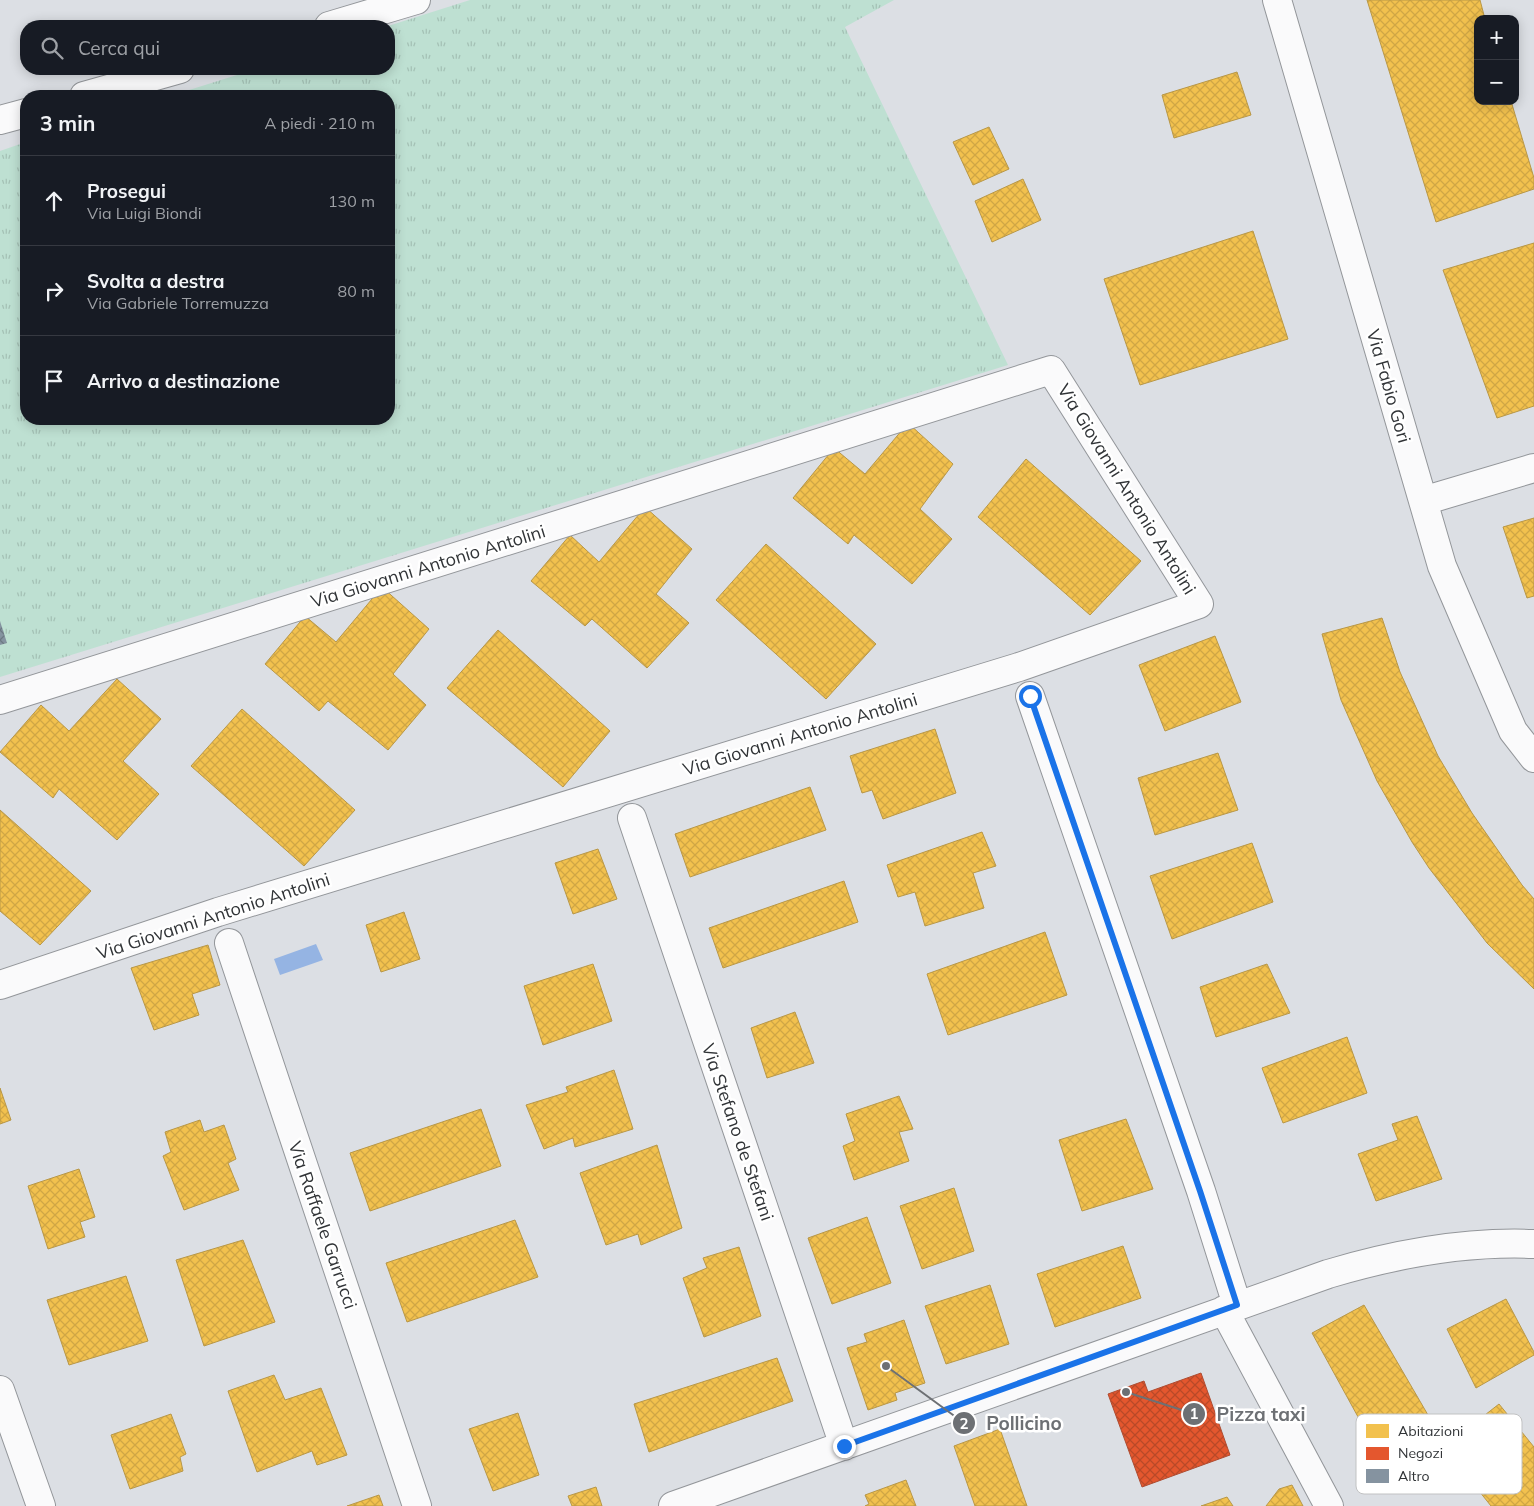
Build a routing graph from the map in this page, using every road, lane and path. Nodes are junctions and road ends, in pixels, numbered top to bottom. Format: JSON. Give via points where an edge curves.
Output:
{"nodes":[{"id":1,"x":416,"y":0,"type":"edge"},
{"id":2,"x":1277,"y":0,"type":"edge"},
{"id":3,"x":349,"y":20,"type":"edge"},
{"id":4,"x":159,"y":75,"type":"edge"},
{"id":5,"x":105,"y":90,"type":"edge"},
{"id":6,"x":20,"y":115,"type":"edge"},
{"id":7,"x":0,"y":120,"type":"edge"},
{"id":8,"x":1534,"y":468,"type":"edge"},
{"id":9,"x":1423,"y":501,"type":"junction"},
{"id":10,"x":1030,"y":696,"type":"dead end"},
{"id":11,"x":0,"y":700,"type":"edge"},
{"id":12,"x":1534,"y":758,"type":"edge"},
{"id":13,"x":632,"y":818,"type":"dead end"},
{"id":14,"x":229,"y":943,"type":"dead end"},
{"id":15,"x":0,"y":985,"type":"edge"},
{"id":16,"x":1534,"y":1244,"type":"edge"},
{"id":17,"x":1231,"y":1307,"type":"junction"},
{"id":18,"x":0,"y":1390,"type":"edge"},
{"id":19,"x":844,"y":1446,"type":"junction"},
{"id":20,"x":41,"y":1506,"type":"edge"},
{"id":21,"x":417,"y":1506,"type":"edge"},
{"id":22,"x":673,"y":1506,"type":"edge"},
{"id":23,"x":1329,"y":1506,"type":"edge"}],
"edges":[{"from":1,"to":3,"type":"street"},
{"from":2,"to":9,"type":"street","name":"Via Fabio Gori"},
{"from":4,"to":5,"type":"street"},
{"from":6,"to":7,"type":"street"},
{"from":8,"to":9,"type":"street"},
{"from":9,"to":12,"type":"street","name":"Via Fabio Gori","via":[[1442,566],[1513,731]]},
{"from":10,"to":17,"type":"street","via":[[1194,1172]]},
{"from":11,"to":15,"type":"street","name":"Via Giovanni Antonio Antolini","via":[[1051,370],[1199,604],[1019,666],[218,912]]},
{"from":13,"to":19,"type":"street","name":"Via Stefano de Stefani"},
{"from":14,"to":21,"type":"street","name":"Via Raffaele Garrucci"},
{"from":16,"to":17,"type":"street","via":[[1455,1247],[1394,1257],[1328,1274]]},
{"from":17,"to":19,"type":"street"},
{"from":17,"to":23,"type":"street"},
{"from":18,"to":20,"type":"street"},
{"from":19,"to":22,"type":"street"}]}
